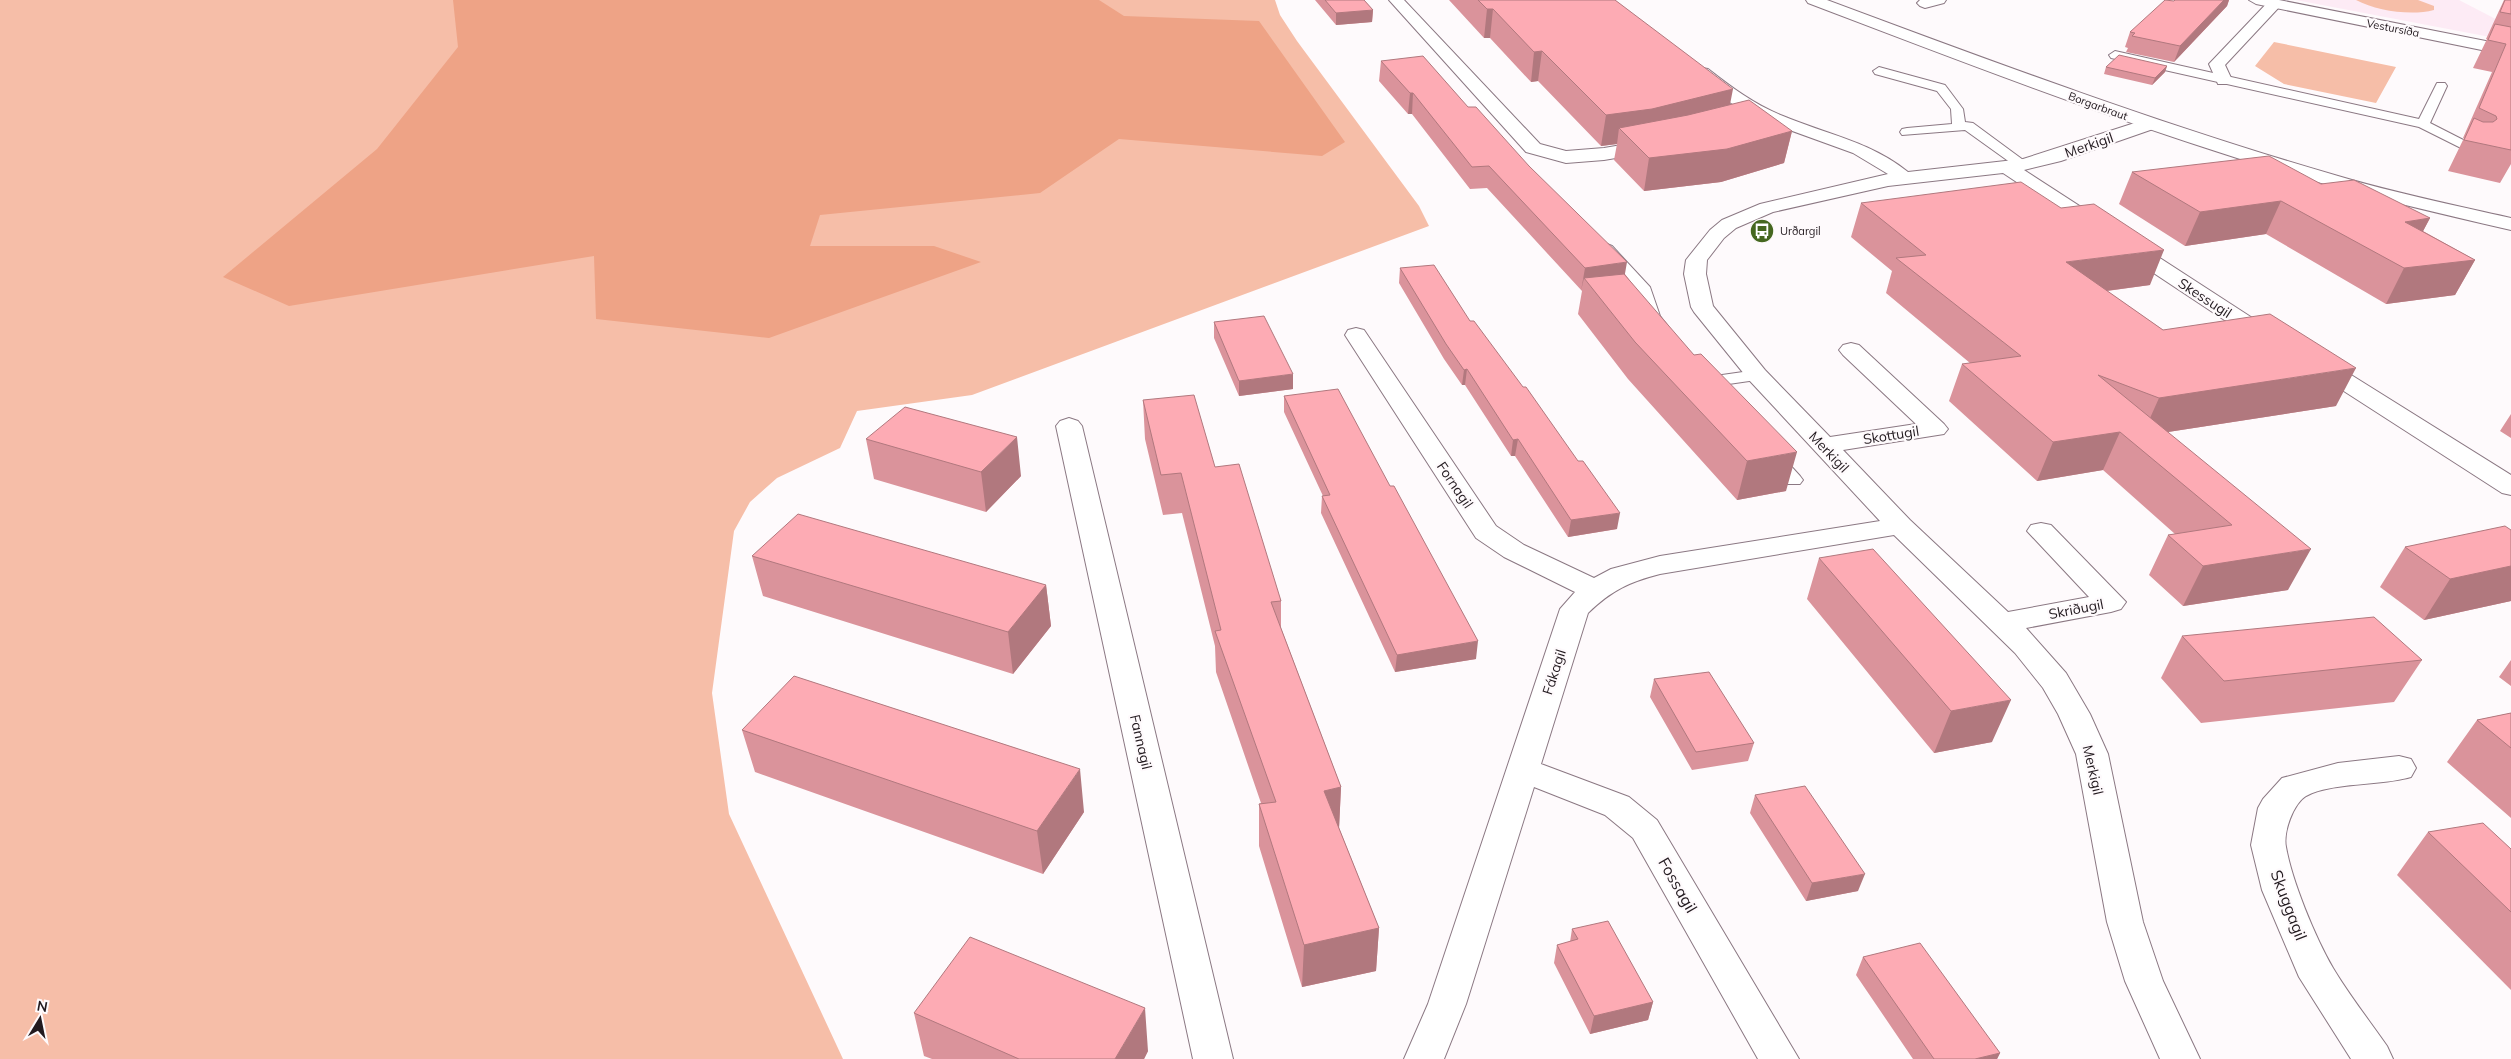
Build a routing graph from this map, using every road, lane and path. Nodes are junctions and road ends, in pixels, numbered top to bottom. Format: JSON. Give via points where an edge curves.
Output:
{"nodes":[{"id":1,"x":1396,"y":0,"type":"edge"},
{"id":2,"x":1813,"y":0,"type":"edge"},
{"id":3,"x":2256,"y":0,"type":"edge"},
{"id":4,"x":2274,"y":4,"type":"junction"},
{"id":5,"x":2511,"y":51,"type":"edge"},
{"id":6,"x":2115,"y":55,"type":"dead end"},
{"id":7,"x":1687,"y":60,"type":"edge"},
{"id":8,"x":1879,"y":71,"type":"dead end"},
{"id":9,"x":2224,"y":80,"type":"junction"},
{"id":10,"x":2441,"y":86,"type":"dead end"},
{"id":11,"x":1769,"y":117,"type":"junction"},
{"id":12,"x":1741,"y":123,"type":"edge"},
{"id":13,"x":2150,"y":124,"type":"junction"},
{"id":14,"x":2422,"y":124,"type":"junction"},
{"id":15,"x":1959,"y":127,"type":"junction"},
{"id":16,"x":1907,"y":132,"type":"dead end"},
{"id":17,"x":1670,"y":142,"type":"edge"},
{"id":18,"x":2472,"y":148,"type":"edge"},
{"id":19,"x":2014,"y":165,"type":"junction"},
{"id":20,"x":1904,"y":178,"type":"junction"},
{"id":21,"x":2389,"y":196,"type":"junction"},
{"id":22,"x":2511,"y":224,"type":"edge"},
{"id":23,"x":1596,"y":238,"type":"edge"},
{"id":24,"x":2511,"y":239,"type":"edge"},
{"id":25,"x":1356,"y":335,"type":"dead end"},
{"id":26,"x":1671,"y":339,"type":"edge"},
{"id":27,"x":1851,"y":350,"type":"dead end"},
{"id":28,"x":1696,"y":368,"type":"edge"},
{"id":29,"x":1757,"y":375,"type":"junction"},
{"id":30,"x":1708,"y":382,"type":"junction"},
{"id":31,"x":1720,"y":396,"type":"edge"},
{"id":32,"x":1069,"y":426,"type":"dead end"},
{"id":33,"x":1762,"y":445,"type":"edge"},
{"id":34,"x":1822,"y":446,"type":"junction"},
{"id":35,"x":1793,"y":480,"type":"dead end"},
{"id":36,"x":2511,"y":487,"type":"edge"},
{"id":37,"x":1900,"y":526,"type":"junction"},
{"id":38,"x":2041,"y":531,"type":"dead end"},
{"id":39,"x":1595,"y":590,"type":"junction"},
{"id":40,"x":2003,"y":623,"type":"junction"},
{"id":41,"x":2398,"y":768,"type":"dead end"},
{"id":42,"x":1522,"y":771,"type":"junction"},
{"id":43,"x":1214,"y":1059,"type":"edge"},
{"id":44,"x":1424,"y":1059,"type":"edge"},
{"id":45,"x":1779,"y":1059,"type":"edge"},
{"id":46,"x":2180,"y":1059,"type":"edge"},
{"id":47,"x":2373,"y":1059,"type":"edge"}],
"edges":[{"from":1,"to":17,"type":"street","via":[[1533,148],[1546,153],[1576,156]]},
{"from":2,"to":13,"type":"street","name":"Borgarbraut"},
{"from":3,"to":4,"type":"street","name":"Vestursíða"},
{"from":4,"to":5,"type":"street","name":"Vestursíða"},
{"from":4,"to":9,"type":"street","via":[[2217,64]]},
{"from":6,"to":9,"type":"lane"},
{"from":7,"to":11,"type":"street","via":[[1740,102]]},
{"from":8,"to":15,"type":"lane","via":[[1941,88],[1957,109]]},
{"from":9,"to":14,"type":"lane"},
{"from":10,"to":14,"type":"lane"},
{"from":11,"to":12,"type":"street"},
{"from":11,"to":20,"type":"street","via":[[1856,146],[1892,166]]},
{"from":13,"to":19,"type":"street","name":"Merkigil","via":[[2054,157]]},
{"from":13,"to":21,"type":"street","name":"Borgarbraut"},
{"from":14,"to":18,"type":"lane"},
{"from":15,"to":16,"type":"lane"},
{"from":15,"to":19,"type":"lane","via":[[1968,126]]},
{"from":19,"to":20,"type":"street","name":"Merkigil"},
{"from":19,"to":36,"type":"street","name":"Skessugil","via":[[2248,326],[2294,349],[2376,399]]},
{"from":20,"to":29,"type":"street","name":"Merkigil","via":[[1767,208],[1729,224],[1704,248],[1697,260],[1695,274],[1702,307]]},
{"from":21,"to":22,"type":"street","name":"Borgarbraut"},
{"from":21,"to":24,"type":"street","name":"Borgarbraut"},
{"from":23,"to":26,"type":"lane","via":[[1636,279],[1644,290],[1652,318]]},
{"from":25,"to":39,"type":"street","name":"Fornagil","via":[[1486,532],[1514,551]]},
{"from":27,"to":34,"type":"street","name":"Skottugil","via":[[1935,429]]},
{"from":28,"to":30,"type":"lane"},
{"from":29,"to":30,"type":"lane"},
{"from":29,"to":34,"type":"street","name":"Merkigil"},
{"from":30,"to":31,"type":"lane"},
{"from":32,"to":43,"type":"street","name":"Fannagil"},
{"from":33,"to":35,"type":"lane"},
{"from":34,"to":37,"type":"street","name":"Merkigil"},
{"from":37,"to":39,"type":"street","name":"Fákagil","via":[[1660,565],[1621,575]]},
{"from":37,"to":40,"type":"street","name":"Merkigil"},
{"from":38,"to":40,"type":"street","name":"Skriðugil","via":[[2111,602]]},
{"from":39,"to":42,"type":"street","name":"Fákagil","via":[[1575,609]]},
{"from":40,"to":46,"type":"street","name":"Merkigil","via":[[2055,681],[2092,754],[2125,922],[2144,981]]},
{"from":41,"to":47,"type":"street","name":"Skuggagil","via":[[2338,775],[2294,787],[2275,808],[2268,845],[2280,890],[2318,977]]},
{"from":42,"to":44,"type":"street","name":"Fákagil","via":[[1447,1004]]},
{"from":42,"to":45,"type":"street","name":"Fossagil","via":[[1617,806],[1645,829]]}]}
